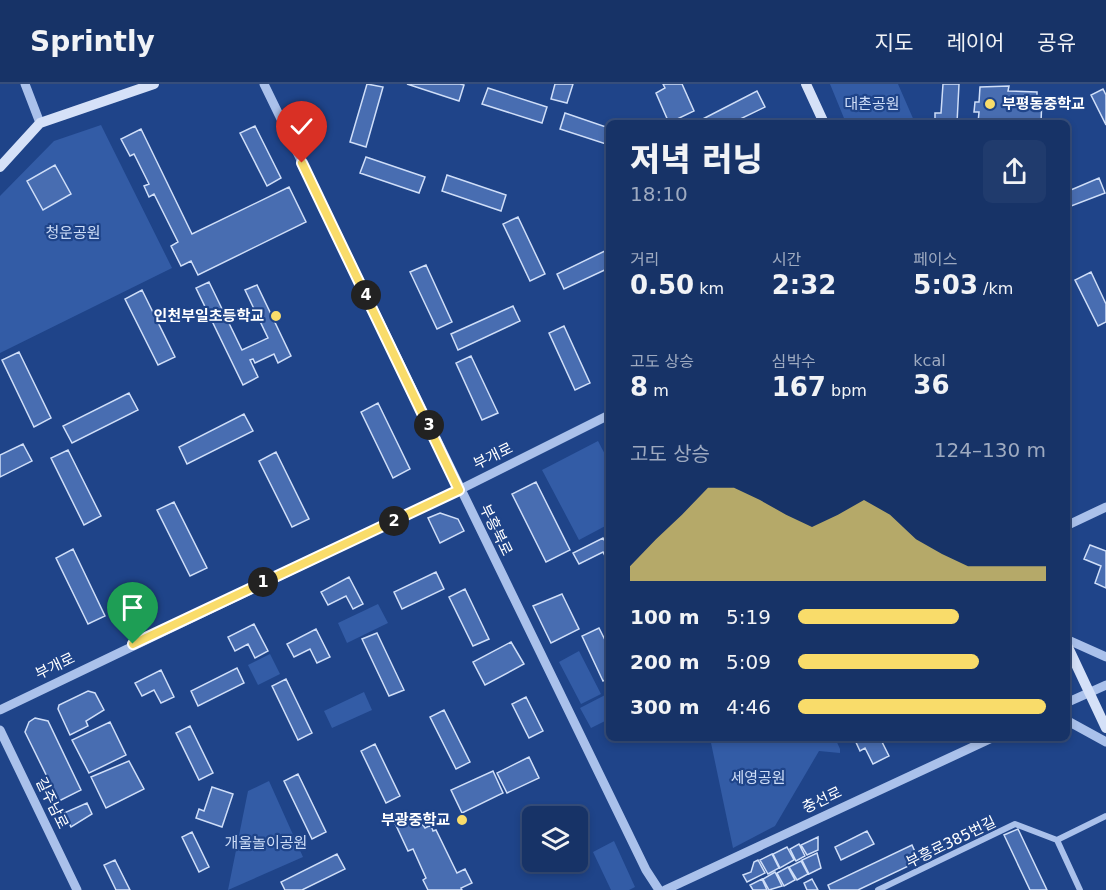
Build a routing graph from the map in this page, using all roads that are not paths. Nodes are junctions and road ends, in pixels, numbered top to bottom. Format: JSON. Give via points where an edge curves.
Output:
{"nodes":[{"id":1,"x":25,"y":84,"type":"edge"},
{"id":2,"x":154,"y":84,"type":"edge"},
{"id":3,"x":264,"y":84,"type":"edge"},
{"id":4,"x":806,"y":84,"type":"edge"},
{"id":5,"x":823,"y":120,"type":"edge"},
{"id":6,"x":40,"y":123,"type":"junction"},
{"id":7,"x":0,"y":167,"type":"edge"},
{"id":8,"x":606,"y":416,"type":"edge"},
{"id":9,"x":459,"y":490,"type":"junction"},
{"id":10,"x":1106,"y":507,"type":"edge"},
{"id":11,"x":1070,"y":524,"type":"edge"},
{"id":12,"x":1070,"y":643,"type":"edge"},
{"id":13,"x":1070,"y":650,"type":"edge"},
{"id":14,"x":1106,"y":657,"type":"edge"},
{"id":15,"x":1106,"y":685,"type":"edge"},
{"id":16,"x":1090,"y":692,"type":"junction"},
{"id":17,"x":1070,"y":701,"type":"edge"},
{"id":18,"x":0,"y":710,"type":"edge"},
{"id":19,"x":1070,"y":722,"type":"edge"},
{"id":20,"x":1106,"y":728,"type":"edge"},
{"id":21,"x":0,"y":730,"type":"edge"},
{"id":22,"x":986,"y":741,"type":"edge"},
{"id":23,"x":1106,"y":742,"type":"edge"},
{"id":24,"x":1106,"y":816,"type":"edge"},
{"id":25,"x":1057,"y":840,"type":"junction"},
{"id":26,"x":891,"y":887,"type":"edge"},
{"id":27,"x":77,"y":890,"type":"edge"},
{"id":28,"x":659,"y":890,"type":"edge"},
{"id":29,"x":665,"y":890,"type":"edge"},
{"id":30,"x":878,"y":890,"type":"edge"},
{"id":31,"x":1080,"y":890,"type":"edge"}],
"edges":[{"from":1,"to":6,"type":"street"},
{"from":2,"to":6,"type":"main road"},
{"from":3,"to":9,"type":"street","name":"부흥북로"},
{"from":4,"to":5,"type":"main road"},
{"from":6,"to":7,"type":"main road"},
{"from":8,"to":9,"type":"street","name":"부개로"},
{"from":9,"to":18,"type":"street","name":"부개로"},
{"from":9,"to":28,"type":"street","name":"부흥북로"},
{"from":10,"to":11,"type":"street"},
{"from":12,"to":14,"type":"street"},
{"from":13,"to":16,"type":"main road"},
{"from":15,"to":16,"type":"street"},
{"from":16,"to":17,"type":"street"},
{"from":16,"to":20,"type":"main road"},
{"from":19,"to":23,"type":"street"},
{"from":21,"to":27,"type":"street","name":"길주남로"},
{"from":22,"to":29,"type":"street","name":"충선로"},
{"from":24,"to":25,"type":"street"},
{"from":25,"to":26,"type":"street","name":"부흥로385번길","via":[[1015,824]]},
{"from":25,"to":31,"type":"street"},
{"from":26,"to":30,"type":"street","name":"부흥로385번길"}]}
